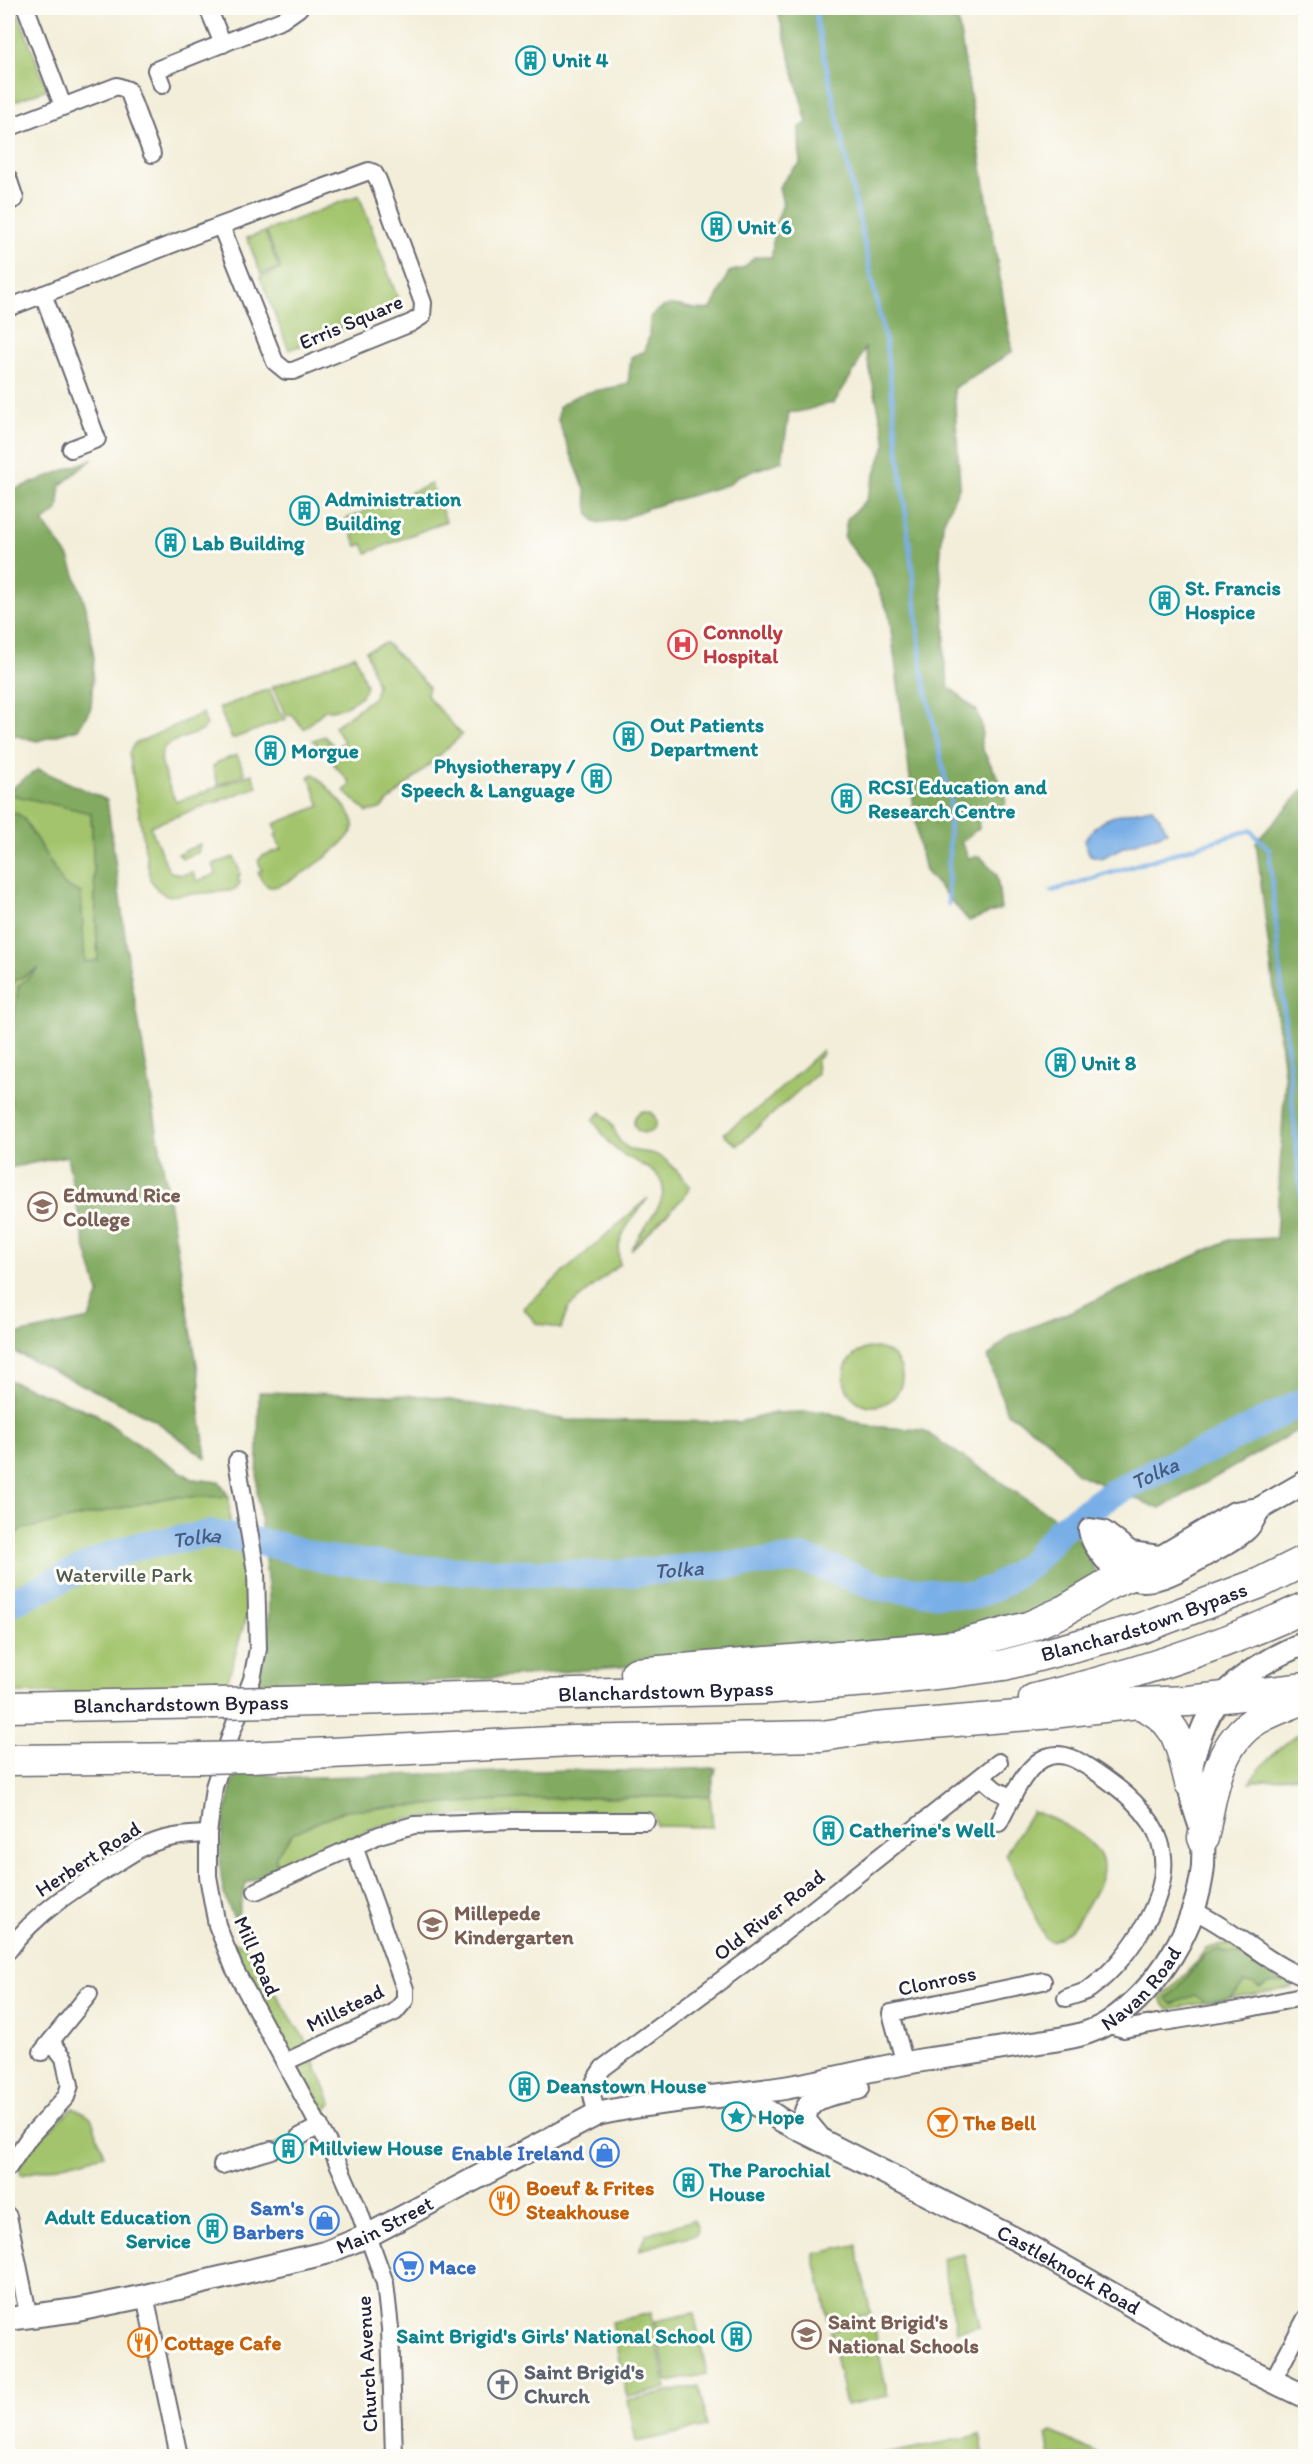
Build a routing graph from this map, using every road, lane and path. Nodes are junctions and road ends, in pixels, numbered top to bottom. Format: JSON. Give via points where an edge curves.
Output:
{"nodes":[{"id":1,"x":26,"y":8,"type":"edge"},
{"id":2,"x":208,"y":8,"type":"edge"},
{"id":3,"x":295,"y":9,"type":"edge"},
{"id":4,"x":223,"y":44,"type":"junction"},
{"id":5,"x":162,"y":85,"type":"dead end"},
{"id":6,"x":63,"y":106,"type":"junction"},
{"id":7,"x":8,"y":128,"type":"edge"},
{"id":8,"x":153,"y":154,"type":"dead end"},
{"id":9,"x":8,"y":178,"type":"edge"},
{"id":10,"x":8,"y":202,"type":"edge"},
{"id":11,"x":221,"y":226,"type":"junction"},
{"id":12,"x":43,"y":294,"type":"junction"},
{"id":13,"x":8,"y":308,"type":"edge"},
{"id":14,"x":71,"y":449,"type":"dead end"},
{"id":15,"x":237,"y":1461,"type":"dead end"},
{"id":16,"x":1305,"y":1482,"type":"edge"},
{"id":17,"x":1259,"y":1509,"type":"junction"},
{"id":18,"x":1159,"y":1557,"type":"junction"},
{"id":19,"x":1305,"y":1560,"type":"edge"},
{"id":20,"x":1129,"y":1576,"type":"junction"},
{"id":21,"x":1305,"y":1606,"type":"edge"},
{"id":22,"x":1305,"y":1643,"type":"edge"},
{"id":23,"x":1305,"y":1688,"type":"edge"},
{"id":24,"x":1221,"y":1698,"type":"junction"},
{"id":25,"x":1305,"y":1698,"type":"edge"},
{"id":26,"x":340,"y":1700,"type":"junction"},
{"id":27,"x":1138,"y":1703,"type":"junction"},
{"id":28,"x":8,"y":1707,"type":"edge"},
{"id":29,"x":875,"y":1728,"type":"junction"},
{"id":30,"x":8,"y":1761,"type":"edge"},
{"id":31,"x":999,"y":1762,"type":"dead end"},
{"id":32,"x":981,"y":1777,"type":"junction"},
{"id":33,"x":1190,"y":1783,"type":"junction"},
{"id":34,"x":1012,"y":1798,"type":"junction"},
{"id":35,"x":646,"y":1821,"type":"dead end"},
{"id":36,"x":999,"y":1823,"type":"dead end"},
{"id":37,"x":208,"y":1834,"type":"junction"},
{"id":38,"x":1203,"y":1838,"type":"junction"},
{"id":39,"x":354,"y":1846,"type":"junction"},
{"id":40,"x":256,"y":1891,"type":"dead end"},
{"id":41,"x":1194,"y":1911,"type":"junction"},
{"id":42,"x":8,"y":1951,"type":"edge"},
{"id":43,"x":1305,"y":1978,"type":"edge"},
{"id":44,"x":1043,"y":1981,"type":"dead end"},
{"id":45,"x":89,"y":1994,"type":"dead end"},
{"id":46,"x":1305,"y":1996,"type":"edge"},
{"id":47,"x":1066,"y":1998,"type":"dead end"},
{"id":48,"x":1106,"y":2024,"type":"junction"},
{"id":49,"x":285,"y":2062,"type":"junction"},
{"id":50,"x":905,"y":2064,"type":"junction"},
{"id":51,"x":747,"y":2092,"type":"junction"},
{"id":52,"x":597,"y":2114,"type":"junction"},
{"id":53,"x":320,"y":2126,"type":"junction"},
{"id":54,"x":299,"y":2137,"type":"tunnel mouth"},
{"id":55,"x":828,"y":2145,"type":"junction"},
{"id":56,"x":271,"y":2150,"type":"tunnel mouth"},
{"id":57,"x":222,"y":2165,"type":"dead end"},
{"id":58,"x":8,"y":2168,"type":"edge"},
{"id":59,"x":8,"y":2216,"type":"edge"},
{"id":60,"x":367,"y":2236,"type":"junction"},
{"id":61,"x":145,"y":2296,"type":"junction"},
{"id":62,"x":1305,"y":2318,"type":"edge"},
{"id":63,"x":18,"y":2319,"type":"edge"},
{"id":64,"x":1272,"y":2382,"type":"junction"},
{"id":65,"x":1305,"y":2397,"type":"edge"},
{"id":66,"x":180,"y":2457,"type":"edge"},
{"id":67,"x":394,"y":2457,"type":"edge"}],
"edges":[{"from":1,"to":6,"type":"street"},
{"from":2,"to":4,"type":"street"},
{"from":3,"to":4,"type":"street","via":[[282,20]]},
{"from":4,"to":5,"type":"street","via":[[156,70]]},
{"from":6,"to":7,"type":"street"},
{"from":6,"to":8,"type":"street","via":[[117,86],[125,88]]},
{"from":9,"to":10,"type":"street","via":[[15,199]]},
{"from":11,"to":11,"type":"street","name":"Erris Square","via":[[369,171],[374,173],[423,303],[422,315],[286,371],[275,362]]},
{"from":11,"to":12,"type":"street","name":"Erris Square"},
{"from":12,"to":13,"type":"street","name":"Erris Square"},
{"from":12,"to":14,"type":"street","via":[[97,439]]},
{"from":15,"to":37,"type":"street","name":"Mill Road","via":[[256,1572],[258,1648],[252,1679],[214,1787]]},
{"from":16,"to":17,"type":"main road"},
{"from":17,"to":18,"type":"main road","via":[[1235,1513]]},
{"from":17,"to":20,"type":"main road","via":[[1247,1528],[1164,1578],[1145,1581]]},
{"from":18,"to":20,"type":"main road"},
{"from":18,"to":20,"type":"main road","via":[[1130,1553],[1103,1532],[1090,1530],[1092,1541],[1116,1572]]},
{"from":19,"to":26,"type":"highway","name":"Blanchardstown Bypass","via":[[1260,1583],[1139,1629],[1004,1665],[761,1689]]},
{"from":20,"to":26,"type":"highway","via":[[1028,1627],[956,1646],[435,1687]]},
{"from":21,"to":29,"type":"highway","via":[[1218,1644],[1083,1687]]},
{"from":22,"to":24,"type":"main road","name":"Navan Road","via":[[1268,1662]]},
{"from":23,"to":24,"type":"highway"},
{"from":24,"to":27,"type":"highway"},
{"from":24,"to":33,"type":"main road","name":"Navan Road","via":[[1197,1745]]},
{"from":25,"to":38,"type":"highway","via":[[1259,1718],[1231,1743],[1218,1771]]},
{"from":26,"to":28,"type":"highway","name":"Blanchardstown Bypass","bridge":true},
{"from":27,"to":29,"type":"highway"},
{"from":27,"to":33,"type":"highway","via":[[1168,1722],[1178,1740]]},
{"from":29,"to":30,"type":"highway","bridge":true,"via":[[822,1736],[572,1741],[250,1757]]},
{"from":31,"to":32,"type":"street","name":"Old River Road"},
{"from":32,"to":34,"type":"street"},
{"from":32,"to":52,"type":"street","name":"Old River Road","via":[[762,1950],[603,2068],[591,2086]]},
{"from":33,"to":38,"type":"main road","name":"Navan Road"},
{"from":34,"to":36,"type":"street"},
{"from":34,"to":47,"type":"street","via":[[1024,1775],[1039,1762],[1063,1755],[1107,1779],[1132,1800],[1160,1840],[1161,1884],[1136,1940],[1114,1968],[1090,1989]]},
{"from":35,"to":39,"type":"street","via":[[427,1823],[379,1834]]},
{"from":37,"to":42,"type":"street","name":"Herbert Road","via":[[172,1836],[139,1849],[46,1911]]},
{"from":37,"to":49,"type":"street","name":"Mill Road","via":[[208,1876],[222,1939]]},
{"from":38,"to":41,"type":"main road","name":"Navan Road"},
{"from":39,"to":40,"type":"street"},
{"from":39,"to":49,"type":"street","name":"Millstead","via":[[405,1989],[405,2000],[395,2012]]},
{"from":41,"to":43,"type":"street","via":[[1215,1921],[1269,1961]]},
{"from":41,"to":48,"type":"main road","name":"Navan Road","via":[[1164,1966],[1129,2006]]},
{"from":44,"to":50,"type":"street","name":"Clonross","via":[[891,2013]]},
{"from":45,"to":58,"type":"street","via":[[46,2046],[64,2058],[70,2085],[66,2097],[30,2136]]},
{"from":46,"to":48,"type":"street","via":[[1124,2029]]},
{"from":48,"to":50,"type":"main road","name":"Navan Road","via":[[1065,2037]]},
{"from":49,"to":53,"type":"street","name":"Mill Road"},
{"from":50,"to":51,"type":"main road","name":"Navan Road"},
{"from":50,"to":55,"type":"main road","name":"Castleknock Road","via":[[883,2081],[809,2104],[805,2121]]},
{"from":51,"to":52,"type":"main road","name":"Main Street"},
{"from":51,"to":55,"type":"main road","name":"Castleknock Road","via":[[774,2116]]},
{"from":52,"to":60,"type":"main road","name":"Main Street"},
{"from":53,"to":54,"type":"street"},
{"from":53,"to":60,"type":"street","name":"Mill Road"},
{"from":55,"to":64,"type":"main road","name":"Castleknock Road","via":[[1021,2242]]},
{"from":56,"to":57,"type":"street"},
{"from":59,"to":63,"type":"street"},
{"from":60,"to":61,"type":"main road","name":"Main Street","via":[[325,2253]]},
{"from":60,"to":67,"type":"street","name":"Church Avenue","via":[[388,2299]]},
{"from":61,"to":63,"type":"main road","name":"Main Street"},
{"from":61,"to":66,"type":"street"},
{"from":62,"to":64,"type":"street"},
{"from":64,"to":65,"type":"main road","name":"Castleknock Road"}]}
